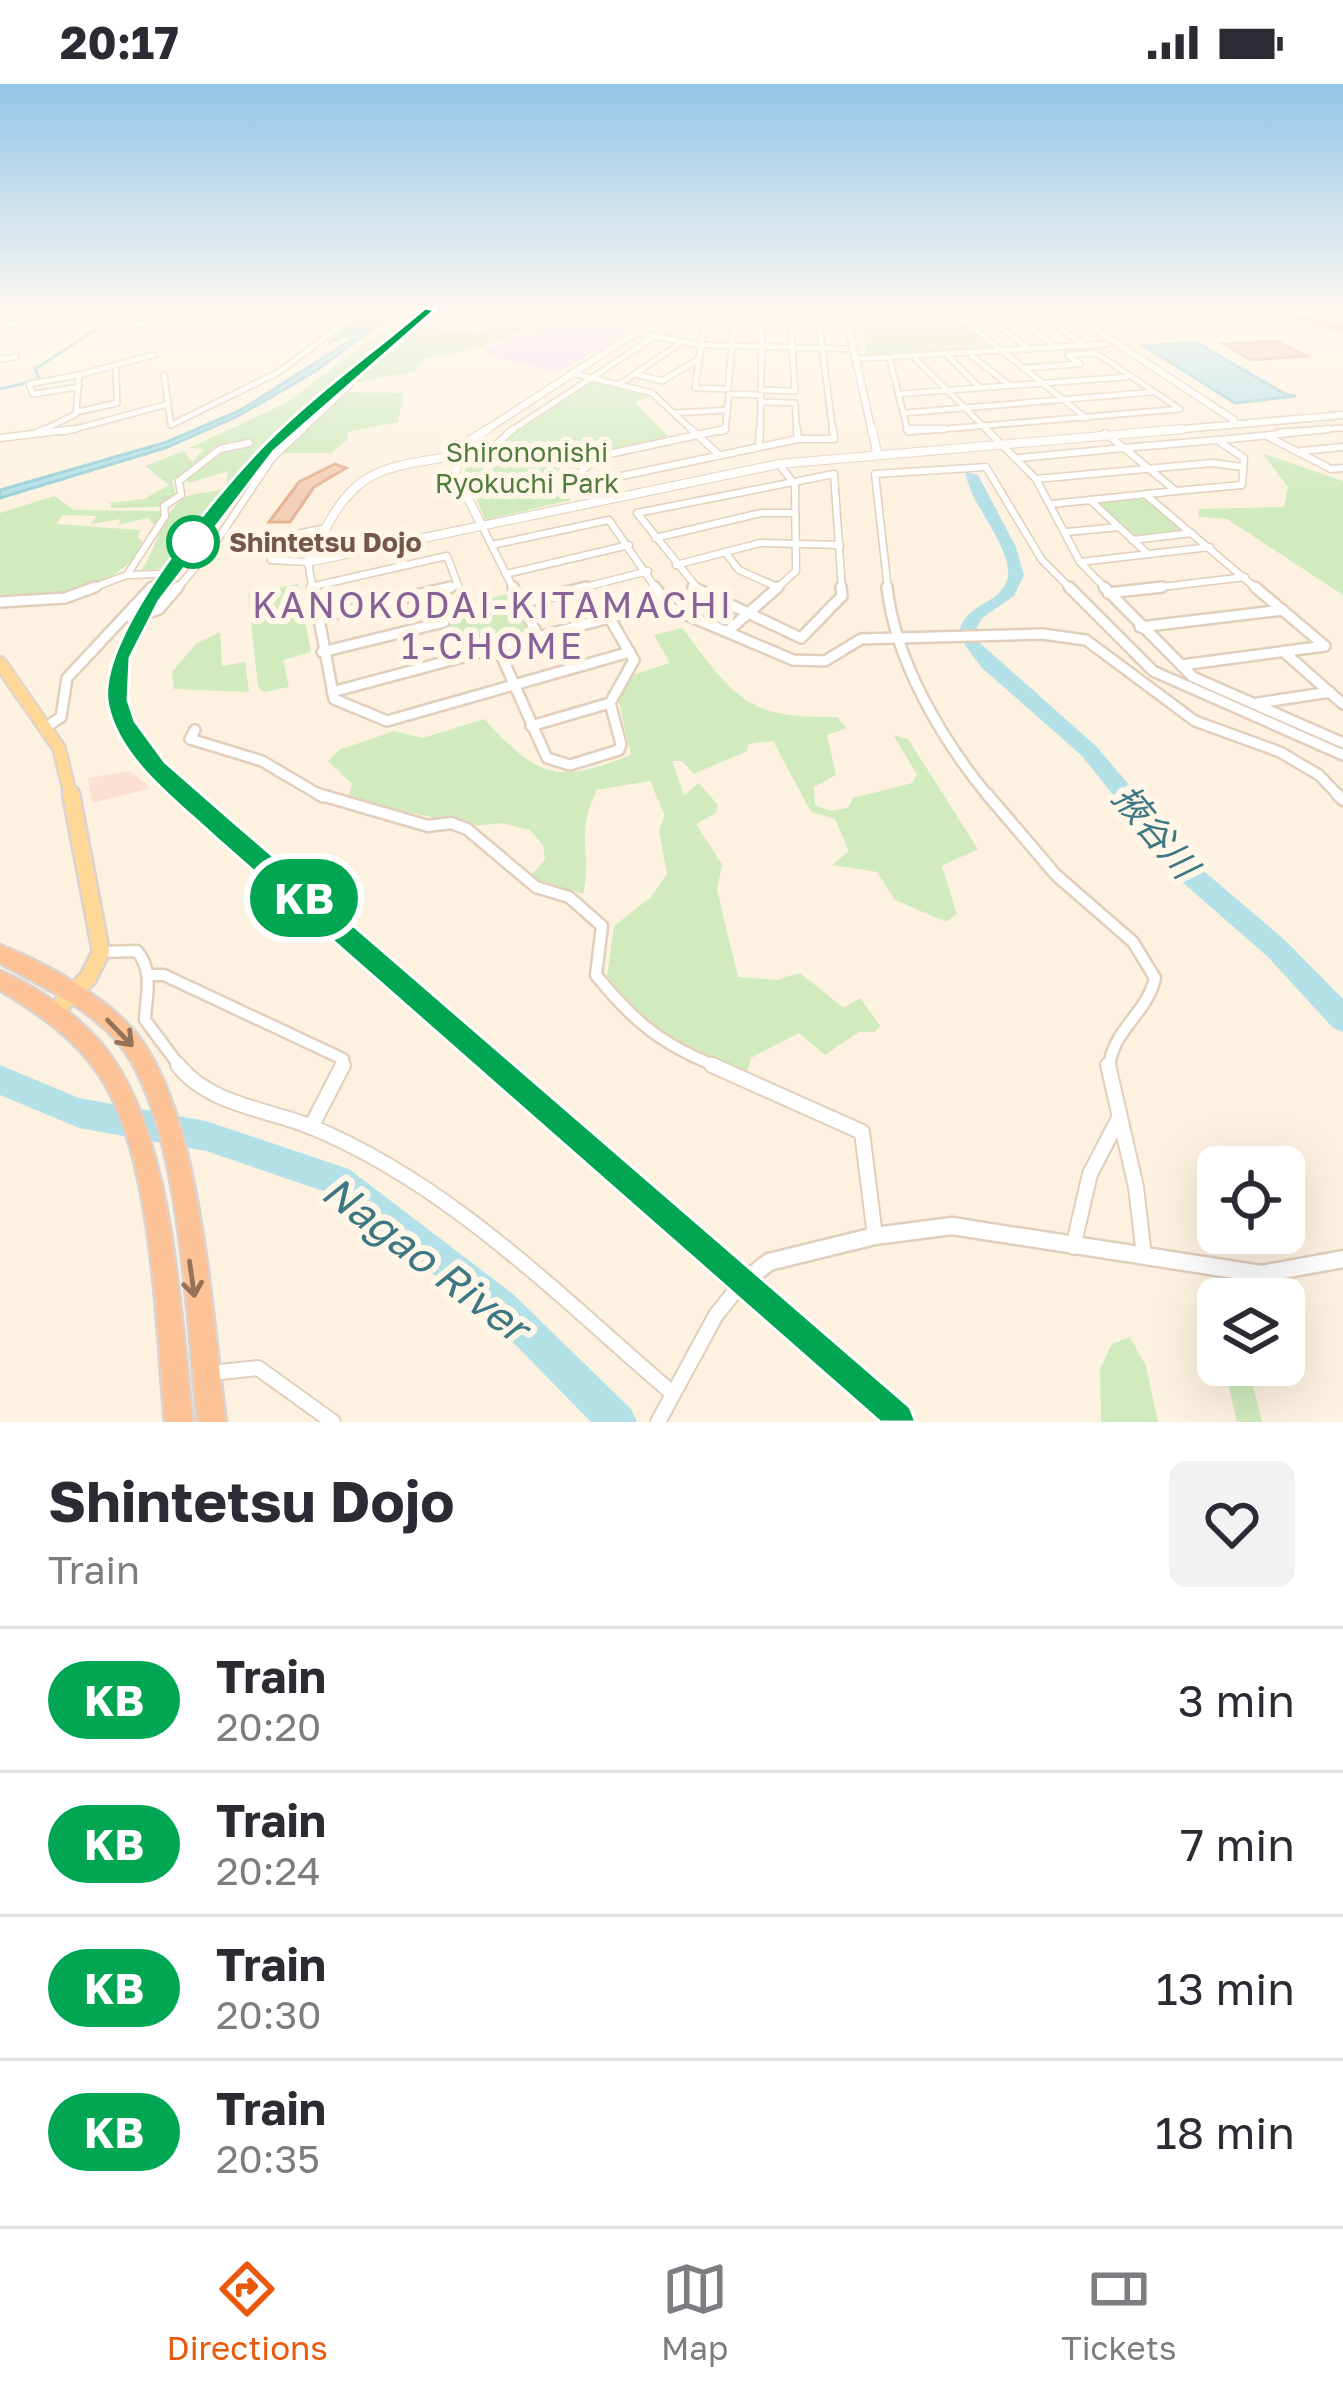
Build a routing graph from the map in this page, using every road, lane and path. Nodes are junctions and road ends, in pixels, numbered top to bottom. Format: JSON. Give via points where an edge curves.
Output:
{"nodes":[{"id":1,"x":95,"y":372,"type":"edge"},
{"id":2,"x":116,"y":372,"type":"edge"},
{"id":3,"x":270,"y":372,"type":"edge"},
{"id":4,"x":599,"y":372,"type":"edge"},
{"id":5,"x":676,"y":372,"type":"edge"},
{"id":6,"x":697,"y":372,"type":"edge"},
{"id":7,"x":730,"y":372,"type":"edge"},
{"id":8,"x":761,"y":372,"type":"edge"},
{"id":9,"x":794,"y":372,"type":"edge"},
{"id":10,"x":826,"y":372,"type":"edge"},
{"id":11,"x":858,"y":372,"type":"edge"},
{"id":12,"x":893,"y":372,"type":"edge"},
{"id":13,"x":929,"y":372,"type":"edge"},
{"id":14,"x":963,"y":372,"type":"edge"},
{"id":15,"x":994,"y":372,"type":"edge"},
{"id":16,"x":1029,"y":372,"type":"edge"},
{"id":17,"x":1060,"y":372,"type":"edge"},
{"id":18,"x":1092,"y":372,"type":"edge"},
{"id":19,"x":1124,"y":372,"type":"edge"},
{"id":20,"x":1153,"y":372,"type":"edge"},
{"id":21,"x":1156,"y":372,"type":"edge"},
{"id":22,"x":571,"y":373,"type":"joint"},
{"id":23,"x":635,"y":374,"type":"joint"},
{"id":24,"x":80,"y":375,"type":"junction"},
{"id":25,"x":164,"y":375,"type":"dead end"},
{"id":26,"x":1129,"y":376,"type":"junction"},
{"id":27,"x":591,"y":378,"type":"junction"},
{"id":28,"x":1100,"y":378,"type":"junction"},
{"id":29,"x":1071,"y":381,"type":"junction"},
{"id":30,"x":1042,"y":382,"type":"junction"},
{"id":31,"x":620,"y":384,"type":"junction"},
{"id":32,"x":350,"y":385,"type":"dead end"},
{"id":33,"x":1009,"y":385,"type":"junction"},
{"id":34,"x":79,"y":387,"type":"junction"},
{"id":35,"x":980,"y":387,"type":"junction"},
{"id":36,"x":947,"y":390,"type":"junction"},
{"id":37,"x":1154,"y":392,"type":"junction"},
{"id":38,"x":898,"y":394,"type":"junction"},
{"id":39,"x":1063,"y":400,"type":"junction"},
{"id":40,"x":761,"y":402,"type":"junction"},
{"id":41,"x":168,"y":404,"type":"junction"},
{"id":42,"x":967,"y":407,"type":"junction"},
{"id":43,"x":727,"y":410,"type":"junction"},
{"id":44,"x":77,"y":412,"type":"junction"},
{"id":45,"x":674,"y":412,"type":"junction"},
{"id":46,"x":904,"y":412,"type":"junction"},
{"id":47,"x":1343,"y":412,"type":"edge"},
{"id":48,"x":1324,"y":416,"type":"junction"},
{"id":49,"x":1086,"y":418,"type":"junction"},
{"id":50,"x":1232,"y":422,"type":"junction"},
{"id":51,"x":986,"y":426,"type":"junction"},
{"id":52,"x":1343,"y":428,"type":"edge"},
{"id":53,"x":1323,"y":430,"type":"junction"},
{"id":54,"x":1105,"y":433,"type":"junction"},
{"id":55,"x":35,"y":435,"type":"junction"},
{"id":56,"x":1266,"y":435,"type":"junction"},
{"id":57,"x":698,"y":436,"type":"junction"},
{"id":58,"x":0,"y":438,"type":"edge"},
{"id":59,"x":798,"y":439,"type":"junction"},
{"id":60,"x":1217,"y":440,"type":"junction"},
{"id":61,"x":1001,"y":441,"type":"junction"},
{"id":62,"x":249,"y":443,"type":"dead end"},
{"id":63,"x":1343,"y":445,"type":"edge"},
{"id":64,"x":759,"y":447,"type":"junction"},
{"id":65,"x":1123,"y":448,"type":"junction"},
{"id":66,"x":877,"y":452,"type":"junction"},
{"id":67,"x":1298,"y":452,"type":"junction"},
{"id":68,"x":718,"y":454,"type":"junction"},
{"id":69,"x":456,"y":456,"type":"junction"},
{"id":70,"x":1019,"y":458,"type":"junction"},
{"id":71,"x":779,"y":464,"type":"junction"},
{"id":72,"x":1244,"y":467,"type":"junction"},
{"id":73,"x":1343,"y":468,"type":"edge"},
{"id":74,"x":1149,"y":469,"type":"junction"},
{"id":75,"x":1036,"y":479,"type":"junction"},
{"id":76,"x":791,"y":480,"type":"junction"},
{"id":77,"x":1176,"y":491,"type":"junction"},
{"id":78,"x":1145,"y":495,"type":"junction"},
{"id":79,"x":1090,"y":500,"type":"junction"},
{"id":80,"x":1052,"y":504,"type":"junction"},
{"id":81,"x":795,"y":513,"type":"junction"},
{"id":82,"x":482,"y":526,"type":"junction"},
{"id":83,"x":1119,"y":527,"type":"junction"},
{"id":84,"x":326,"y":528,"type":"junction"},
{"id":85,"x":1067,"y":532,"type":"junction"},
{"id":86,"x":1192,"y":532,"type":"junction"},
{"id":87,"x":655,"y":538,"type":"junction"},
{"id":88,"x":218,"y":539,"type":"dead end"},
{"id":89,"x":1132,"y":539,"type":"junction"},
{"id":90,"x":795,"y":543,"type":"junction"},
{"id":91,"x":492,"y":545,"type":"junction"},
{"id":92,"x":628,"y":545,"type":"junction"},
{"id":93,"x":840,"y":545,"type":"junction"},
{"id":94,"x":1210,"y":548,"type":"junction"},
{"id":95,"x":210,"y":550,"type":"dead end"},
{"id":96,"x":725,"y":552,"type":"junction"},
{"id":97,"x":1148,"y":554,"type":"junction"},
{"id":98,"x":308,"y":562,"type":"junction"},
{"id":99,"x":1080,"y":562,"type":"junction"},
{"id":100,"x":676,"y":565,"type":"junction"},
{"id":101,"x":648,"y":572,"type":"junction"},
{"id":102,"x":506,"y":574,"type":"junction"},
{"id":103,"x":128,"y":575,"type":"junction"},
{"id":104,"x":1246,"y":577,"type":"junction"},
{"id":105,"x":310,"y":587,"type":"junction"},
{"id":106,"x":777,"y":587,"type":"junction"},
{"id":107,"x":432,"y":591,"type":"junction"},
{"id":108,"x":1107,"y":593,"type":"junction"},
{"id":109,"x":0,"y":602,"type":"edge"},
{"id":110,"x":520,"y":603,"type":"junction"},
{"id":111,"x":667,"y":604,"type":"junction"},
{"id":112,"x":1284,"y":610,"type":"junction"},
{"id":113,"x":746,"y":614,"type":"junction"},
{"id":114,"x":609,"y":617,"type":"junction"},
{"id":115,"x":317,"y":618,"type":"junction"},
{"id":116,"x":126,"y":620,"type":"junction"},
{"id":117,"x":1140,"y":627,"type":"junction"},
{"id":118,"x":728,"y":631,"type":"junction"},
{"id":119,"x":537,"y":634,"type":"junction"},
{"id":120,"x":895,"y":636,"type":"junction"},
{"id":121,"x":498,"y":648,"type":"junction"},
{"id":122,"x":322,"y":652,"type":"junction"},
{"id":123,"x":630,"y":652,"type":"junction"},
{"id":124,"x":1284,"y":652,"type":"junction"},
{"id":125,"x":0,"y":663,"type":"edge"},
{"id":126,"x":1180,"y":665,"type":"junction"},
{"id":127,"x":514,"y":684,"type":"junction"},
{"id":128,"x":332,"y":692,"type":"junction"},
{"id":129,"x":1330,"y":692,"type":"junction"},
{"id":130,"x":610,"y":704,"type":"junction"},
{"id":131,"x":1254,"y":704,"type":"junction"},
{"id":132,"x":1343,"y":704,"type":"edge"},
{"id":133,"x":48,"y":726,"type":"junction"},
{"id":134,"x":531,"y":726,"type":"junction"},
{"id":135,"x":195,"y":730,"type":"dead end"},
{"id":136,"x":1343,"y":742,"type":"edge"},
{"id":137,"x":1343,"y":754,"type":"edge"},
{"id":138,"x":1342,"y":798,"type":"edge"},
{"id":139,"x":101,"y":952,"type":"junction"},
{"id":140,"x":0,"y":953,"type":"edge"},
{"id":141,"x":150,"y":975,"type":"junction"},
{"id":142,"x":0,"y":980,"type":"edge"},
{"id":143,"x":73,"y":995,"type":"junction"},
{"id":144,"x":54,"y":1012,"type":"junction"},
{"id":145,"x":1119,"y":1118,"type":"junction"},
{"id":146,"x":311,"y":1127,"type":"junction"},
{"id":147,"x":875,"y":1236,"type":"junction"},
{"id":148,"x":1073,"y":1247,"type":"junction"},
{"id":149,"x":1144,"y":1256,"type":"junction"},
{"id":150,"x":1343,"y":1258,"type":"edge"},
{"id":151,"x":741,"y":1284,"type":"joint"},
{"id":152,"x":205,"y":1374,"type":"junction"},
{"id":153,"x":671,"y":1392,"type":"junction"},
{"id":154,"x":179,"y":1422,"type":"edge"},
{"id":155,"x":212,"y":1422,"type":"edge"},
{"id":156,"x":333,"y":1422,"type":"edge"},
{"id":157,"x":658,"y":1422,"type":"edge"}],
"edges":[{"from":1,"to":24,"type":"street"},
{"from":2,"to":44,"type":"street","via":[[117,404]]},
{"from":3,"to":41,"type":"street","via":[[171,425]]},
{"from":4,"to":27,"type":"street"},
{"from":5,"to":23,"type":"street","via":[[662,381]]},
{"from":6,"to":7,"type":"street","via":[[695,388],[728,389]]},
{"from":8,"to":9,"type":"street","via":[[761,390],[795,392]]},
{"from":10,"to":59,"type":"street","via":[[834,440]]},
{"from":11,"to":66,"type":"street"},
{"from":12,"to":38,"type":"street"},
{"from":13,"to":36,"type":"street"},
{"from":14,"to":35,"type":"street"},
{"from":15,"to":33,"type":"street"},
{"from":16,"to":30,"type":"street"},
{"from":17,"to":29,"type":"street"},
{"from":18,"to":28,"type":"street"},
{"from":19,"to":26,"type":"street"},
{"from":20,"to":50,"type":"street"},
{"from":21,"to":50,"type":"street"},
{"from":22,"to":27,"type":"street"},
{"from":22,"to":69,"type":"street","via":[[478,432]]},
{"from":23,"to":31,"type":"street"},
{"from":24,"to":34,"type":"street"},
{"from":24,"to":34,"type":"street","via":[[28,384],[33,394]]},
{"from":25,"to":41,"type":"street"},
{"from":26,"to":28,"type":"street"},
{"from":26,"to":37,"type":"street"},
{"from":27,"to":31,"type":"street"},
{"from":27,"to":69,"type":"street","via":[[484,455]]},
{"from":28,"to":29,"type":"street"},
{"from":29,"to":30,"type":"street"},
{"from":30,"to":33,"type":"street"},
{"from":30,"to":39,"type":"street"},
{"from":31,"to":45,"type":"street","via":[[652,392]]},
{"from":32,"to":88,"type":"street","via":[[272,458]]},
{"from":33,"to":35,"type":"street"},
{"from":34,"to":44,"type":"street"},
{"from":35,"to":36,"type":"street"},
{"from":36,"to":38,"type":"street"},
{"from":36,"to":42,"type":"street"},
{"from":37,"to":39,"type":"street"},
{"from":37,"to":49,"type":"street","via":[[1180,410]]},
{"from":38,"to":46,"type":"street"},
{"from":39,"to":42,"type":"street"},
{"from":39,"to":49,"type":"street"},
{"from":40,"to":43,"type":"street","via":[[761,395],[729,394]]},
{"from":40,"to":59,"type":"street","via":[[795,404]]},
{"from":40,"to":64,"type":"street"},
{"from":41,"to":55,"type":"street"},
{"from":42,"to":46,"type":"street"},
{"from":42,"to":51,"type":"street"},
{"from":43,"to":45,"type":"street"},
{"from":43,"to":57,"type":"street","via":[[725,431]]},
{"from":44,"to":55,"type":"street"},
{"from":45,"to":57,"type":"street"},
{"from":46,"to":51,"type":"street","via":[[908,432]]},
{"from":47,"to":48,"type":"street"},
{"from":47,"to":50,"type":"street"},
{"from":48,"to":50,"type":"street"},
{"from":48,"to":52,"type":"street"},
{"from":49,"to":51,"type":"street"},
{"from":50,"to":54,"type":"street"},
{"from":51,"to":61,"type":"street"},
{"from":52,"to":53,"type":"street"},
{"from":53,"to":56,"type":"street"},
{"from":53,"to":63,"type":"street"},
{"from":54,"to":61,"type":"street"},
{"from":54,"to":65,"type":"street"},
{"from":55,"to":58,"type":"street"},
{"from":56,"to":60,"type":"street"},
{"from":56,"to":67,"type":"street"},
{"from":57,"to":68,"type":"street"},
{"from":57,"to":68,"type":"street","via":[[600,456],[567,483]]},
{"from":59,"to":64,"type":"street"},
{"from":60,"to":65,"type":"street"},
{"from":60,"to":72,"type":"street","via":[[1244,458]]},
{"from":61,"to":66,"type":"street"},
{"from":61,"to":70,"type":"street"},
{"from":62,"to":103,"type":"street","via":[[230,444],[188,471]]},
{"from":63,"to":67,"type":"street"},
{"from":64,"to":68,"type":"street"},
{"from":65,"to":70,"type":"street"},
{"from":65,"to":74,"type":"street"},
{"from":66,"to":71,"type":"street"},
{"from":67,"to":73,"type":"street"},
{"from":69,"to":82,"type":"street","via":[[459,484]]},
{"from":69,"to":84,"type":"street","via":[[360,476]]},
{"from":70,"to":75,"type":"street"},
{"from":71,"to":76,"type":"street"},
{"from":71,"to":82,"type":"street"},
{"from":72,"to":74,"type":"street"},
{"from":72,"to":77,"type":"street","via":[[1241,485]]},
{"from":74,"to":75,"type":"street"},
{"from":74,"to":77,"type":"street"},
{"from":75,"to":80,"type":"street"},
{"from":76,"to":81,"type":"street"},
{"from":76,"to":87,"type":"street","via":[[637,513]]},
{"from":76,"to":93,"type":"street","via":[[834,474]]},
{"from":77,"to":78,"type":"street"},
{"from":78,"to":79,"type":"street"},
{"from":78,"to":86,"type":"street"},
{"from":79,"to":80,"type":"street"},
{"from":79,"to":83,"type":"street"},
{"from":80,"to":85,"type":"street"},
{"from":81,"to":87,"type":"street"},
{"from":81,"to":90,"type":"street"},
{"from":82,"to":91,"type":"street"},
{"from":82,"to":98,"type":"street"},
{"from":83,"to":85,"type":"street"},
{"from":83,"to":89,"type":"street"},
{"from":84,"to":98,"type":"street"},
{"from":84,"to":98,"type":"street","via":[[288,536],[271,560]]},
{"from":85,"to":99,"type":"street"},
{"from":86,"to":89,"type":"street"},
{"from":86,"to":94,"type":"street"},
{"from":87,"to":100,"type":"street"},
{"from":89,"to":97,"type":"street"},
{"from":90,"to":93,"type":"street"},
{"from":90,"to":96,"type":"street"},
{"from":90,"to":106,"type":"street","via":[[796,571]]},
{"from":91,"to":92,"type":"street","via":[[609,520]]},
{"from":91,"to":102,"type":"street"},
{"from":92,"to":101,"type":"street"},
{"from":92,"to":102,"type":"street"},
{"from":93,"to":113,"type":"street","via":[[842,596],[801,638]]},
{"from":94,"to":97,"type":"street"},
{"from":94,"to":104,"type":"street"},
{"from":95,"to":116,"type":"street","via":[[159,609]]},
{"from":96,"to":100,"type":"street"},
{"from":96,"to":106,"type":"street","via":[[740,570]]},
{"from":97,"to":99,"type":"street"},
{"from":98,"to":105,"type":"street"},
{"from":99,"to":108,"type":"street"},
{"from":100,"to":113,"type":"street","via":[[693,587]]},
{"from":101,"to":110,"type":"street"},
{"from":101,"to":111,"type":"street"},
{"from":102,"to":110,"type":"street"},
{"from":103,"to":109,"type":"street","via":[[65,598]]},
{"from":103,"to":116,"type":"street","via":[[162,576]]},
{"from":104,"to":108,"type":"street"},
{"from":104,"to":112,"type":"street"},
{"from":105,"to":107,"type":"street","via":[[446,556],[458,585]]},
{"from":105,"to":115,"type":"street"},
{"from":106,"to":113,"type":"street"},
{"from":107,"to":115,"type":"street"},
{"from":107,"to":122,"type":"street","via":[[444,622]]},
{"from":108,"to":117,"type":"street"},
{"from":110,"to":119,"type":"street"},
{"from":111,"to":114,"type":"street"},
{"from":111,"to":118,"type":"street"},
{"from":112,"to":117,"type":"street"},
{"from":112,"to":124,"type":"street","via":[[1325,646]]},
{"from":113,"to":118,"type":"street"},
{"from":114,"to":119,"type":"street"},
{"from":114,"to":123,"type":"street"},
{"from":115,"to":122,"type":"street"},
{"from":116,"to":133,"type":"street","via":[[67,678],[61,717]]},
{"from":117,"to":126,"type":"street"},
{"from":118,"to":120,"type":"street","via":[[808,662],[861,639]]},
{"from":119,"to":121,"type":"street"},
{"from":120,"to":137,"type":"street","via":[[875,474],[981,465],[1042,560],[1154,671]]},
{"from":120,"to":138,"type":"street","via":[[1086,640],[1195,721],[1280,752]]},
{"from":120,"to":145,"type":"street","via":[[976,786],[1056,875],[1133,942],[1156,978],[1151,997],[1115,1038],[1108,1064]]},
{"from":121,"to":127,"type":"street"},
{"from":121,"to":128,"type":"street"},
{"from":122,"to":128,"type":"street"},
{"from":123,"to":127,"type":"street"},
{"from":123,"to":130,"type":"street","via":[[634,660]]},
{"from":124,"to":126,"type":"street"},
{"from":124,"to":129,"type":"street"},
{"from":125,"to":133,"type":"main road"},
{"from":126,"to":131,"type":"street"},
{"from":127,"to":128,"type":"street","via":[[387,721]]},
{"from":127,"to":134,"type":"street"},
{"from":129,"to":131,"type":"street"},
{"from":129,"to":132,"type":"street"},
{"from":130,"to":134,"type":"street"},
{"from":130,"to":134,"type":"street","via":[[619,750],[570,765],[547,758]]},
{"from":131,"to":136,"type":"street"},
{"from":133,"to":139,"type":"main road","via":[[68,769]]},
{"from":135,"to":147,"type":"street","via":[[190,739],[262,761],[331,801],[466,829],[536,887],[569,897],[602,926],[596,975],[634,1022],[686,1055],[862,1132]]},
{"from":139,"to":141,"type":"street","via":[[137,951]]},
{"from":139,"to":143,"type":"main road"},
{"from":140,"to":143,"type":"highway"},
{"from":141,"to":146,"type":"street","via":[[146,1020],[186,1075],[206,1091]]},
{"from":141,"to":146,"type":"street","via":[[343,1059]]},
{"from":142,"to":144,"type":"highway"},
{"from":143,"to":144,"type":"main road"},
{"from":143,"to":152,"type":"highway","one_way":true,"via":[[121,1031],[153,1082],[176,1163]]},
{"from":144,"to":154,"type":"highway","via":[[107,1067],[145,1170]]},
{"from":145,"to":148,"type":"street","via":[[1090,1174]]},
{"from":145,"to":149,"type":"street"},
{"from":146,"to":153,"type":"street","via":[[406,1175],[468,1218]]},
{"from":147,"to":148,"type":"street","via":[[952,1226]]},
{"from":147,"to":151,"type":"street","via":[[769,1262]]},
{"from":148,"to":149,"type":"street"},
{"from":149,"to":150,"type":"street","via":[[1261,1274]]},
{"from":151,"to":153,"type":"street"},
{"from":152,"to":155,"type":"highway"},
{"from":152,"to":156,"type":"street","via":[[258,1368]]},
{"from":153,"to":157,"type":"street"}]}
